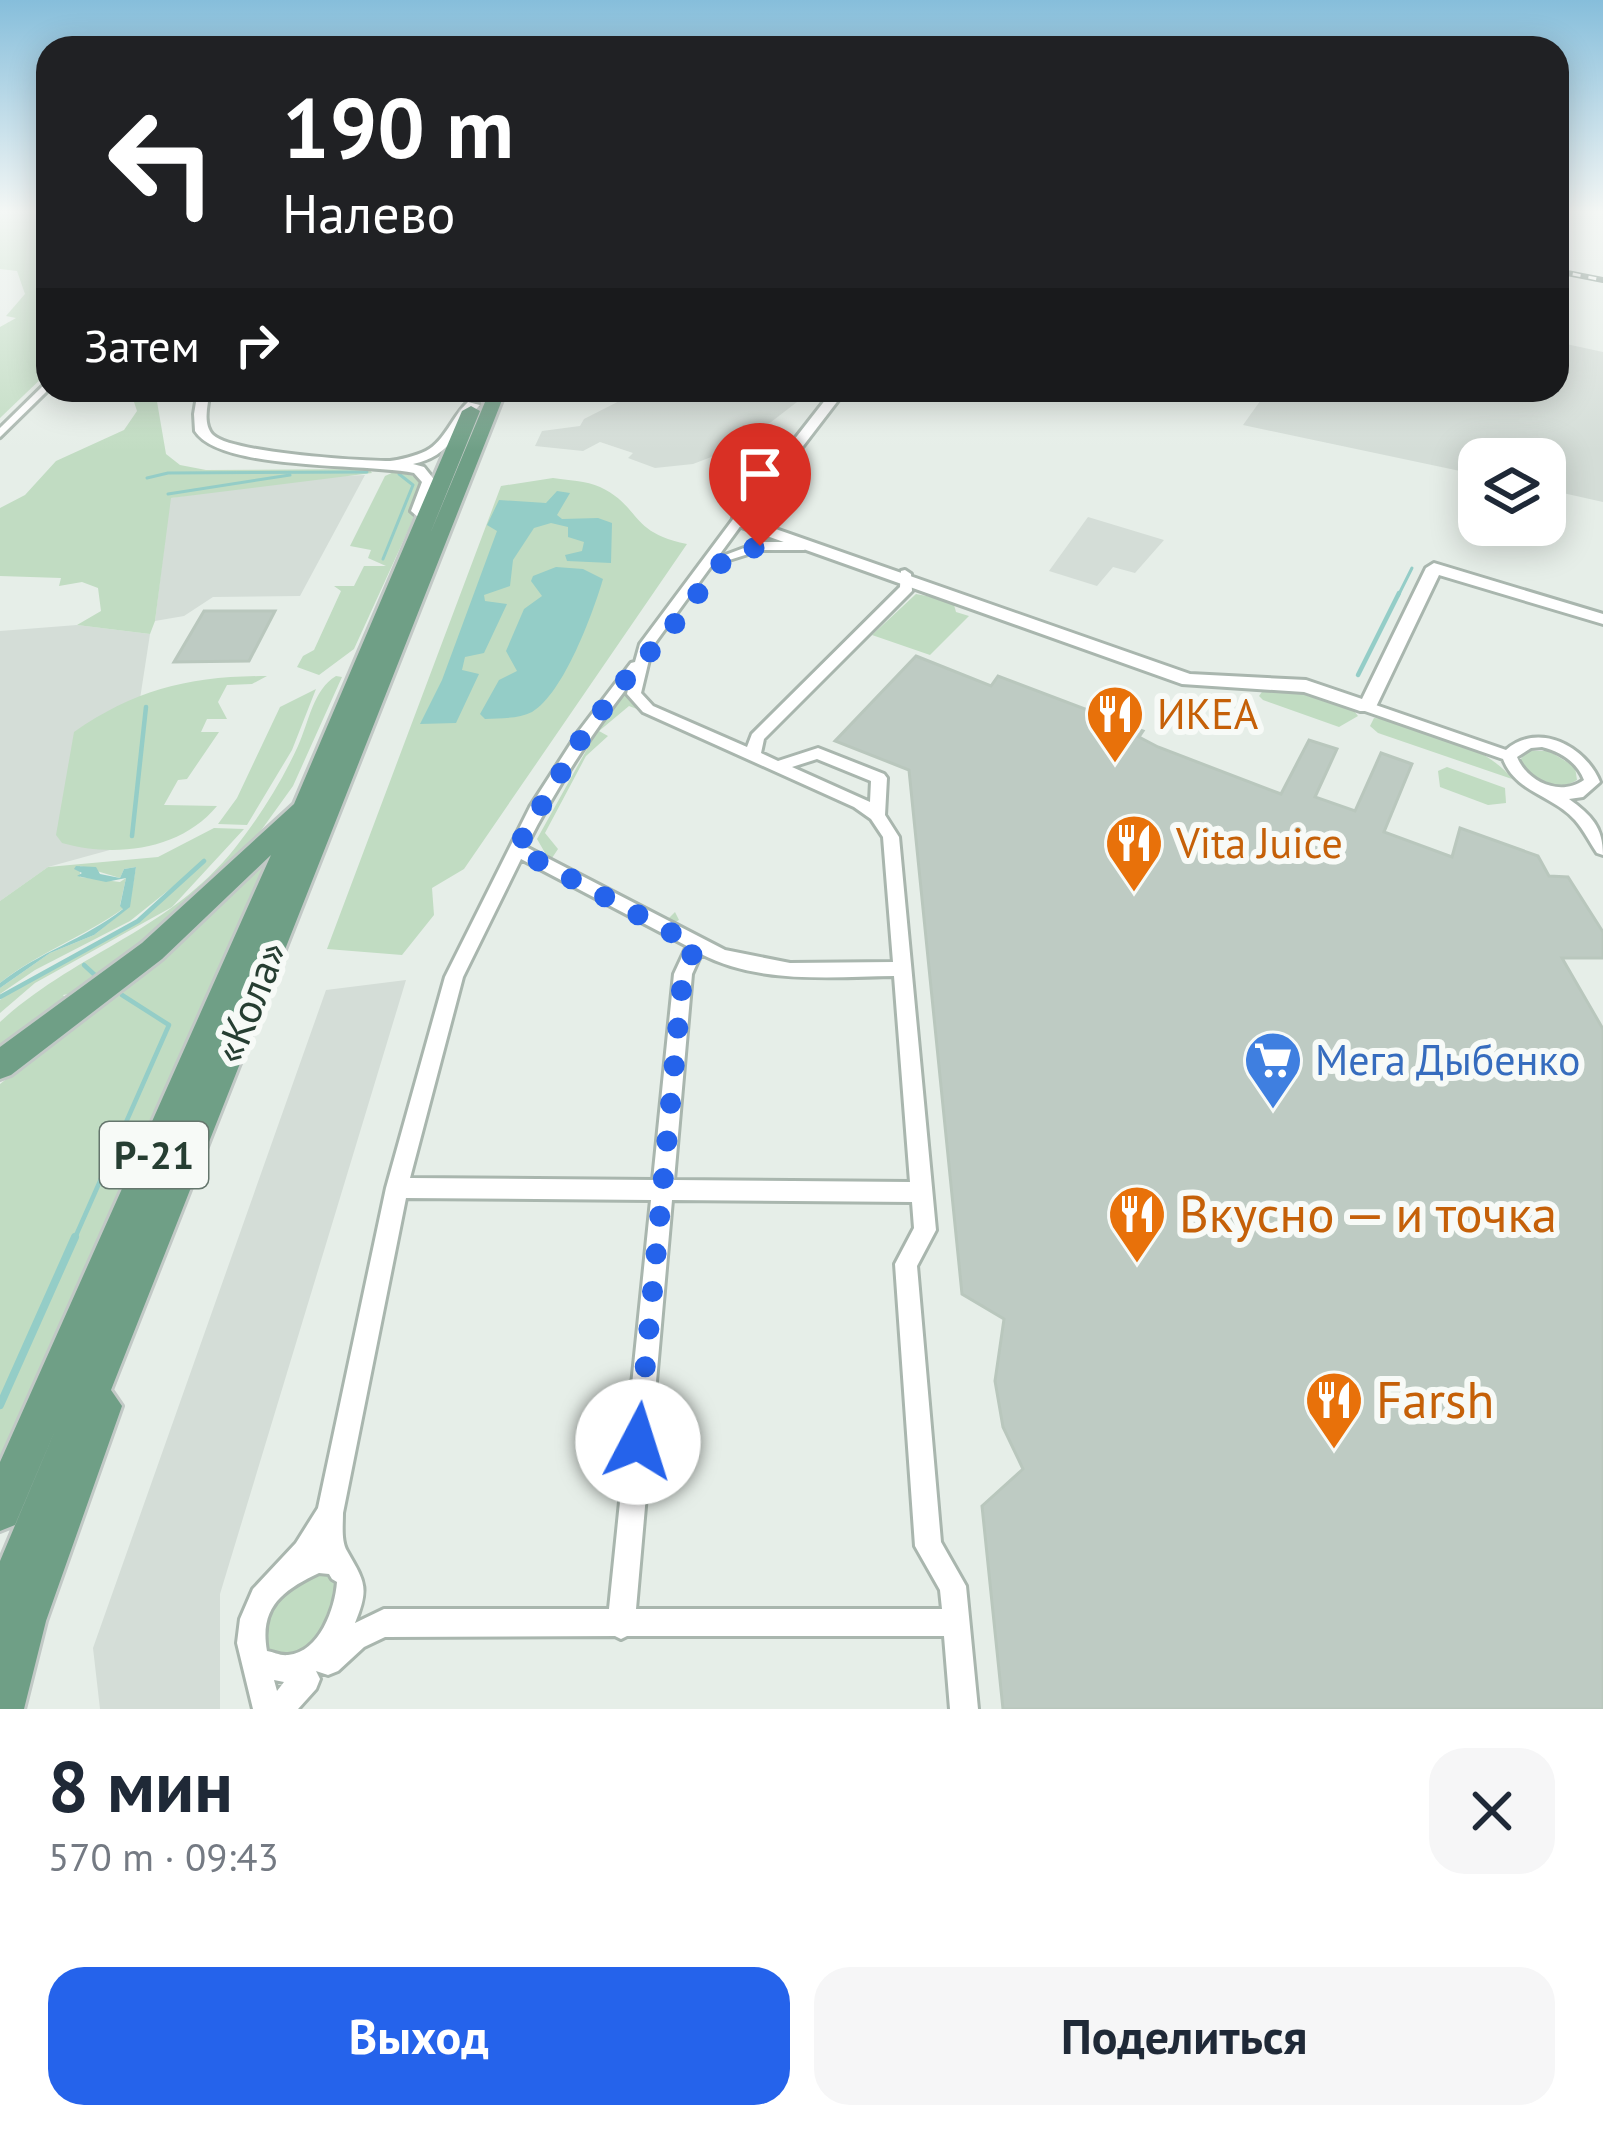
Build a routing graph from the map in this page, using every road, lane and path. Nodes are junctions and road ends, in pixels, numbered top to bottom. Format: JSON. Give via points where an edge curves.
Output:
{"nodes":[{"id":1,"x":36,"y":396,"type":"edge"},
{"id":2,"x":202,"y":402,"type":"edge"},
{"id":3,"x":473,"y":402,"type":"edge"},
{"id":4,"x":474,"y":402,"type":"edge"},
{"id":5,"x":494,"y":402,"type":"edge"},
{"id":6,"x":832,"y":402,"type":"edge"},
{"id":7,"x":835,"y":402,"type":"edge"},
{"id":8,"x":0,"y":434,"type":"edge"},
{"id":9,"x":381,"y":465,"type":"junction"},
{"id":10,"x":766,"y":502,"type":"junction"},
{"id":11,"x":425,"y":518,"type":"junction"},
{"id":12,"x":745,"y":522,"type":"junction"},
{"id":13,"x":800,"y":542,"type":"junction"},
{"id":14,"x":726,"y":557,"type":"junction"},
{"id":15,"x":905,"y":584,"type":"junction"},
{"id":16,"x":962,"y":598,"type":"junction"},
{"id":17,"x":1603,"y":619,"type":"edge"},
{"id":18,"x":644,"y":656,"type":"junction"},
{"id":19,"x":1367,"y":707,"type":"junction"},
{"id":20,"x":753,"y":756,"type":"junction"},
{"id":21,"x":1509,"y":756,"type":"junction"},
{"id":22,"x":781,"y":765,"type":"junction"},
{"id":23,"x":1549,"y":792,"type":"junction"},
{"id":24,"x":1582,"y":792,"type":"junction"},
{"id":25,"x":308,"y":801,"type":"junction"},
{"id":26,"x":878,"y":815,"type":"junction"},
{"id":27,"x":1580,"y":815,"type":"junction"},
{"id":28,"x":516,"y":849,"type":"junction"},
{"id":29,"x":1603,"y":849,"type":"edge"},
{"id":30,"x":696,"y":946,"type":"junction"},
{"id":31,"x":901,"y":969,"type":"junction"},
{"id":32,"x":0,"y":1067,"type":"edge"},
{"id":33,"x":398,"y":1188,"type":"junction"},
{"id":34,"x":662,"y":1190,"type":"junction"},
{"id":35,"x":922,"y":1192,"type":"junction"},
{"id":36,"x":136,"y":1282,"type":"junction"},
{"id":37,"x":0,"y":1510,"type":"edge"},
{"id":38,"x":330,"y":1513,"type":"junction"},
{"id":39,"x":344,"y":1575,"type":"junction"},
{"id":40,"x":278,"y":1579,"type":"junction"},
{"id":41,"x":0,"y":1613,"type":"edge"},
{"id":42,"x":957,"y":1622,"type":"junction"},
{"id":43,"x":384,"y":1623,"type":"junction"},
{"id":44,"x":620,"y":1625,"type":"junction"},
{"id":45,"x":256,"y":1663,"type":"junction"},
{"id":46,"x":322,"y":1666,"type":"junction"},
{"id":47,"x":1,"y":1709,"type":"edge"},
{"id":48,"x":267,"y":1709,"type":"edge"},
{"id":49,"x":279,"y":1709,"type":"edge"},
{"id":50,"x":964,"y":1709,"type":"edge"}],
"edges":[{"from":1,"to":8,"type":"street"},
{"from":2,"to":9,"type":"street","via":[[202,432],[216,445]]},
{"from":3,"to":9,"type":"street","via":[[441,449]]},
{"from":4,"to":11,"type":"main road","name":"«Кола»","number":"Р-21"},
{"from":5,"to":36,"type":"main road","name":"«Кола»","number":"Р-21"},
{"from":6,"to":12,"type":"street"},
{"from":7,"to":10,"type":"street"},
{"from":9,"to":11,"type":"street","via":[[425,474],[418,511]]},
{"from":10,"to":12,"type":"street"},
{"from":10,"to":13,"type":"street","via":[[772,524]]},
{"from":11,"to":25,"type":"main road","name":"«Кола»","number":"Р-21"},
{"from":12,"to":13,"type":"street"},
{"from":12,"to":14,"type":"street"},
{"from":12,"to":18,"type":"street"},
{"from":13,"to":14,"type":"street"},
{"from":13,"to":15,"type":"street"},
{"from":14,"to":18,"type":"street"},
{"from":15,"to":16,"type":"street"},
{"from":15,"to":16,"type":"street"},
{"from":15,"to":20,"type":"street","via":[[757,737]]},
{"from":16,"to":19,"type":"street","via":[[1188,680],[1306,686]]},
{"from":17,"to":19,"type":"street","via":[[1434,568]]},
{"from":18,"to":20,"type":"street","via":[[638,701]]},
{"from":18,"to":28,"type":"street","via":[[584,734]]},
{"from":19,"to":21,"type":"street"},
{"from":20,"to":22,"type":"street"},
{"from":21,"to":23,"type":"street","via":[[1519,776]]},
{"from":21,"to":24,"type":"street","via":[[1526,743],[1569,752],[1592,775]]},
{"from":22,"to":26,"type":"street"},
{"from":22,"to":26,"type":"street","via":[[818,753],[878,778]]},
{"from":23,"to":24,"type":"street"},
{"from":23,"to":27,"type":"street"},
{"from":24,"to":27,"type":"street"},
{"from":25,"to":32,"type":"main road","via":[[209,902]]},
{"from":25,"to":37,"type":"main road","name":"«Кола»","number":"Р-21"},
{"from":26,"to":31,"type":"street","via":[[891,836]]},
{"from":27,"to":29,"type":"street"},
{"from":28,"to":30,"type":"street"},
{"from":28,"to":33,"type":"street","via":[[454,977]]},
{"from":30,"to":31,"type":"street","via":[[768,968]]},
{"from":30,"to":34,"type":"street","via":[[683,974]]},
{"from":31,"to":35,"type":"street"},
{"from":33,"to":34,"type":"street"},
{"from":33,"to":38,"type":"street"},
{"from":34,"to":35,"type":"street"},
{"from":34,"to":44,"type":"street"},
{"from":35,"to":42,"type":"street","via":[[925,1230],[906,1264],[928,1546],[953,1586]]},
{"from":36,"to":41,"type":"main road","name":"«Кола»","number":"Р-21"},
{"from":36,"to":47,"type":"main road"},
{"from":38,"to":39,"type":"street"},
{"from":38,"to":40,"type":"street"},
{"from":39,"to":40,"type":"street","via":[[316,1562]]},
{"from":39,"to":43,"type":"street","via":[[365,1610]]},
{"from":39,"to":46,"type":"street","via":[[352,1618]]},
{"from":40,"to":45,"type":"street","via":[[253,1619]]},
{"from":42,"to":44,"type":"street"},
{"from":42,"to":50,"type":"street"},
{"from":43,"to":44,"type":"street"},
{"from":43,"to":46,"type":"street","via":[[354,1636]]},
{"from":45,"to":46,"type":"street","via":[[278,1679]]},
{"from":45,"to":48,"type":"street"},
{"from":46,"to":49,"type":"street"}]}
